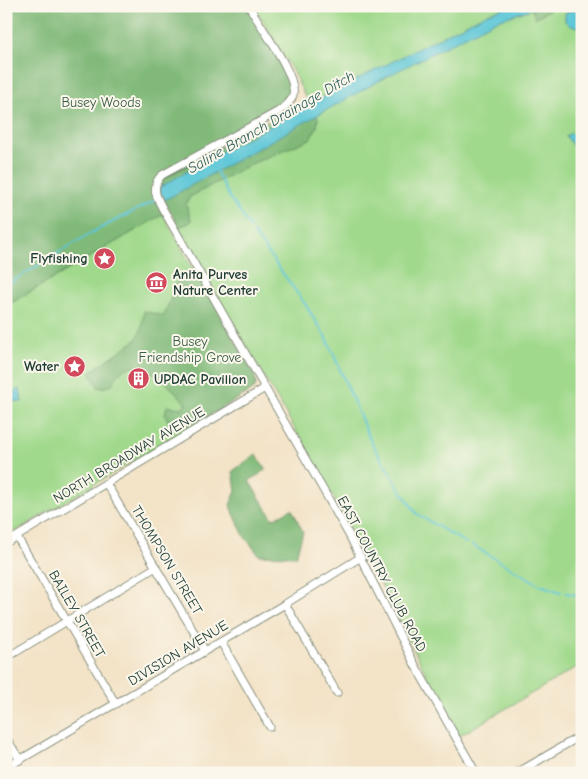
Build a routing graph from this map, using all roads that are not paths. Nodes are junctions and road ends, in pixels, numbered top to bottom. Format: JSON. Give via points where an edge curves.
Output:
{"nodes":[{"id":1,"x":249,"y":6,"type":"edge"},
{"id":2,"x":265,"y":388,"type":"junction"},
{"id":3,"x":106,"y":483,"type":"junction"},
{"id":4,"x":17,"y":536,"type":"junction"},
{"id":5,"x":6,"y":543,"type":"edge"},
{"id":6,"x":362,"y":557,"type":"junction"},
{"id":7,"x":156,"y":567,"type":"junction"},
{"id":8,"x":285,"y":604,"type":"junction"},
{"id":9,"x":67,"y":621,"type":"junction"},
{"id":10,"x":221,"y":642,"type":"junction"},
{"id":11,"x":205,"y":651,"type":"junction"},
{"id":12,"x":6,"y":658,"type":"edge"},
{"id":13,"x":337,"y":692,"type":"dead end"},
{"id":14,"x":116,"y":704,"type":"junction"},
{"id":15,"x":270,"y":727,"type":"dead end"},
{"id":16,"x":582,"y":736,"type":"edge"},
{"id":17,"x":6,"y":738,"type":"edge"},
{"id":18,"x":20,"y":760,"type":"junction"},
{"id":19,"x":6,"y":768,"type":"edge"},
{"id":20,"x":476,"y":773,"type":"edge"},
{"id":21,"x":517,"y":773,"type":"edge"}],
"edges":[{"from":1,"to":2,"type":"street","name":"EAST COUNTRY CLUB ROAD","via":[[287,70],[293,87],[291,100],[277,112],[162,175],[154,187],[165,213]]},
{"from":2,"to":3,"type":"street","name":"NORTH BROADWAY AVENUE"},
{"from":2,"to":6,"type":"street","name":"EAST COUNTRY CLUB ROAD"},
{"from":3,"to":4,"type":"street","name":"NORTH BROADWAY AVENUE"},
{"from":3,"to":7,"type":"street","name":"THOMPSON STREET"},
{"from":4,"to":5,"type":"street","name":"NORTH BROADWAY AVENUE"},
{"from":4,"to":9,"type":"street","name":"BAILEY STREET"},
{"from":6,"to":8,"type":"street","name":"DIVISION AVENUE"},
{"from":6,"to":20,"type":"street","name":"EAST COUNTRY CLUB ROAD","via":[[415,665]]},
{"from":7,"to":9,"type":"street"},
{"from":7,"to":11,"type":"street","name":"THOMPSON STREET"},
{"from":8,"to":10,"type":"street","name":"DIVISION AVENUE"},
{"from":8,"to":13,"type":"street"},
{"from":9,"to":12,"type":"street"},
{"from":9,"to":14,"type":"street","name":"BAILEY STREET"},
{"from":10,"to":11,"type":"street","name":"DIVISION AVENUE"},
{"from":10,"to":15,"type":"street"},
{"from":11,"to":14,"type":"street","name":"DIVISION AVENUE"},
{"from":14,"to":18,"type":"street","name":"DIVISION AVENUE"},
{"from":16,"to":21,"type":"street"},
{"from":17,"to":18,"type":"street"},
{"from":18,"to":19,"type":"street","name":"DIVISION AVENUE"}]}
